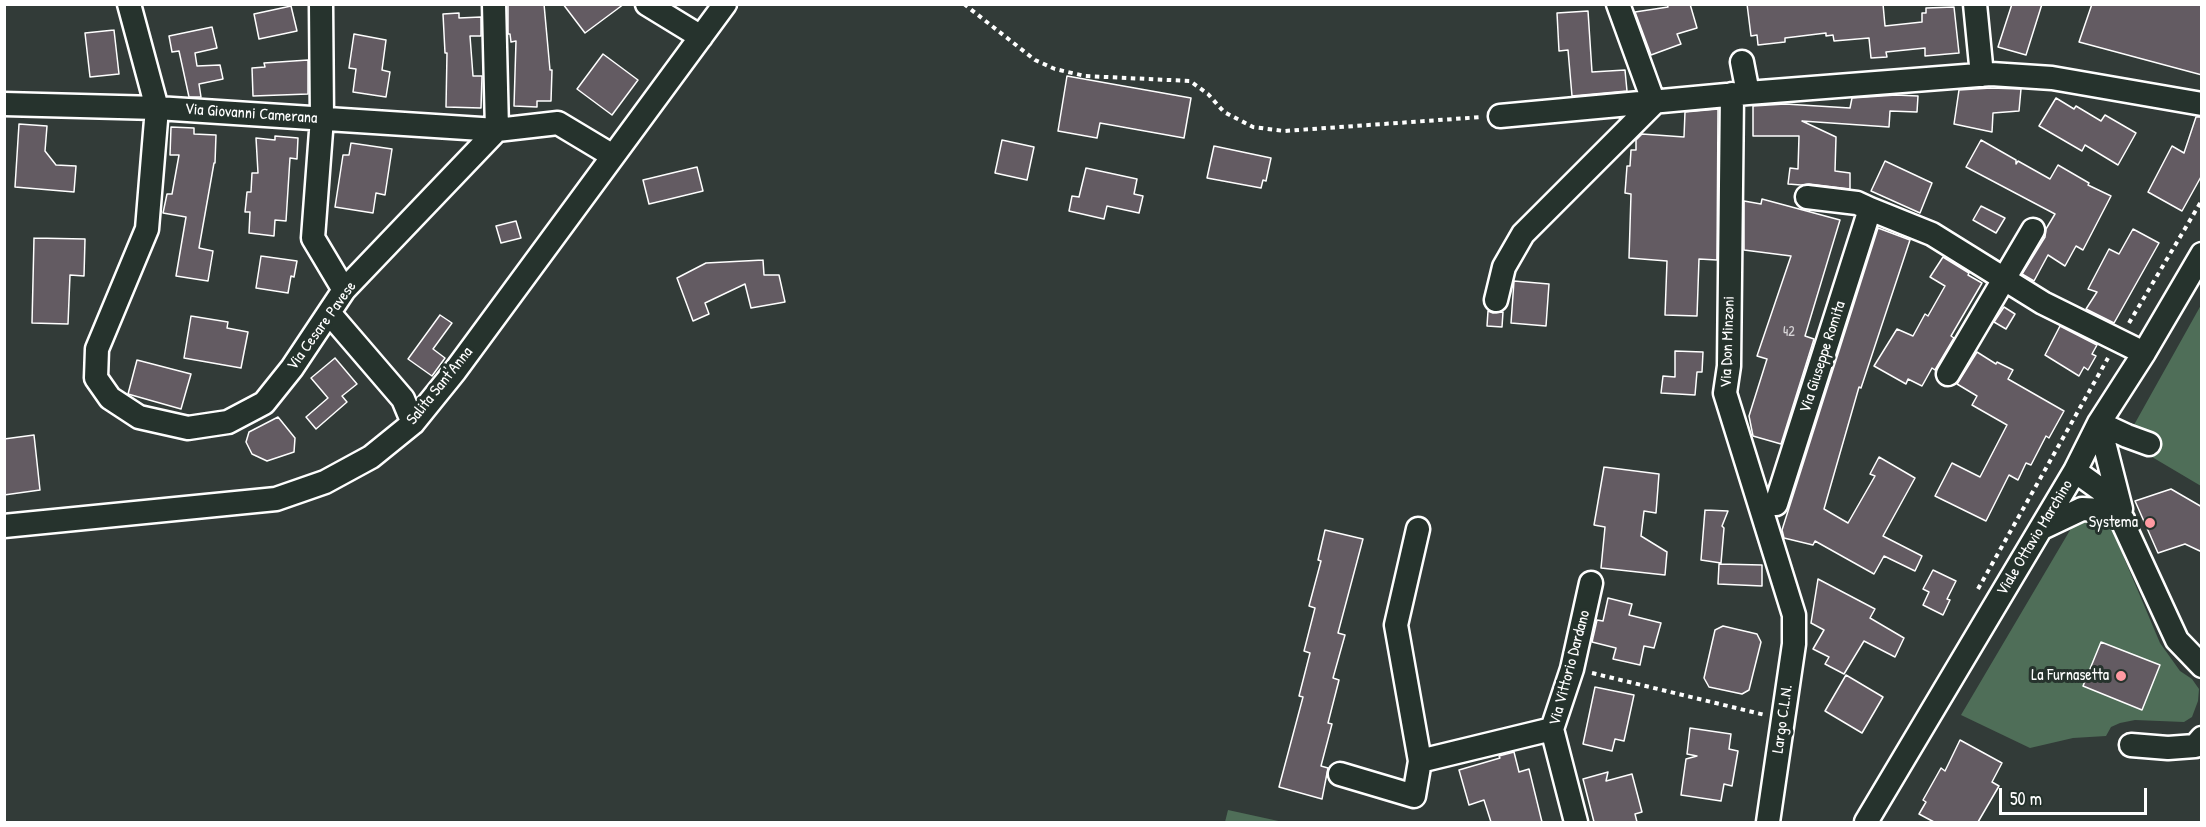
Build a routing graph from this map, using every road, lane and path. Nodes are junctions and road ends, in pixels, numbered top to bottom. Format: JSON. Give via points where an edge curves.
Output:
{"nodes":[{"id":1,"x":129,"y":4,"type":"edge"},
{"id":2,"x":321,"y":4,"type":"edge"},
{"id":3,"x":494,"y":4,"type":"edge"},
{"id":4,"x":647,"y":4,"type":"edge"},
{"id":5,"x":725,"y":4,"type":"edge"},
{"id":6,"x":964,"y":4,"type":"edge"},
{"id":7,"x":1618,"y":4,"type":"edge"},
{"id":8,"x":1976,"y":4,"type":"edge"},
{"id":9,"x":701,"y":37,"type":"junction"},
{"id":10,"x":1742,"y":62,"type":"dead end"},
{"id":11,"x":1986,"y":75,"type":"junction"},
{"id":12,"x":1740,"y":94,"type":"junction"},
{"id":13,"x":1654,"y":103,"type":"junction"},
{"id":14,"x":4,"y":104,"type":"edge"},
{"id":15,"x":2202,"y":104,"type":"edge"},
{"id":16,"x":157,"y":108,"type":"junction"},
{"id":17,"x":1500,"y":116,"type":"joint"},
{"id":18,"x":322,"y":118,"type":"junction"},
{"id":19,"x":497,"y":130,"type":"junction"},
{"id":20,"x":613,"y":156,"type":"junction"},
{"id":21,"x":1807,"y":196,"type":"dead end"},
{"id":22,"x":2202,"y":200,"type":"edge"},
{"id":23,"x":1870,"y":209,"type":"junction"},
{"id":24,"x":2033,"y":230,"type":"dead end"},
{"id":25,"x":2202,"y":254,"type":"edge"},
{"id":26,"x":2005,"y":279,"type":"junction"},
{"id":27,"x":344,"y":290,"type":"junction"},
{"id":28,"x":1496,"y":300,"type":"dead end"},
{"id":29,"x":330,"y":314,"type":"junction"},
{"id":30,"x":2118,"y":340,"type":"junction"},
{"id":31,"x":2144,"y":353,"type":"junction"},
{"id":32,"x":1948,"y":374,"type":"dead end"},
{"id":33,"x":413,"y":423,"type":"junction"},
{"id":34,"x":2099,"y":423,"type":"junction"},
{"id":35,"x":2149,"y":444,"type":"dead end"},
{"id":36,"x":2074,"y":471,"type":"junction"},
{"id":37,"x":1776,"y":504,"type":"dead end"},
{"id":38,"x":2122,"y":519,"type":"junction"},
{"id":39,"x":4,"y":526,"type":"edge"},
{"id":40,"x":1418,"y":529,"type":"dead end"},
{"id":41,"x":2040,"y":529,"type":"junction"},
{"id":42,"x":1591,"y":583,"type":"dead end"},
{"id":43,"x":1974,"y":597,"type":"dead end"},
{"id":44,"x":1794,"y":615,"type":"joint"},
{"id":45,"x":2202,"y":666,"type":"edge"},
{"id":46,"x":1572,"y":669,"type":"junction"},
{"id":47,"x":1784,"y":718,"type":"junction"},
{"id":48,"x":1552,"y":729,"type":"junction"},
{"id":49,"x":2202,"y":738,"type":"edge"},
{"id":50,"x":2131,"y":745,"type":"dead end"},
{"id":51,"x":1420,"y":761,"type":"junction"},
{"id":52,"x":1340,"y":774,"type":"dead end"},
{"id":53,"x":1576,"y":822,"type":"edge"},
{"id":54,"x":1768,"y":822,"type":"edge"},
{"id":55,"x":1866,"y":822,"type":"edge"}],
"edges":[{"from":1,"to":16,"type":"street"},
{"from":2,"to":18,"type":"street"},
{"from":3,"to":19,"type":"street"},
{"from":4,"to":9,"type":"street"},
{"from":5,"to":9,"type":"street","name":"Salita Sant'Anna"},
{"from":6,"to":17,"type":"path","via":[[1035,60],[1055,69],[1085,76],[1190,81],[1224,112],[1253,127],[1284,131]]},
{"from":7,"to":13,"type":"street"},
{"from":8,"to":11,"type":"street"},
{"from":9,"to":20,"type":"street","name":"Salita Sant'Anna"},
{"from":10,"to":12,"type":"street","name":"Via Don Minzoni"},
{"from":11,"to":12,"type":"street"},
{"from":11,"to":15,"type":"street","via":[[2052,78]]},
{"from":12,"to":13,"type":"street"},
{"from":12,"to":44,"type":"street","name":"Via Don Minzoni","via":[[1725,393]]},
{"from":13,"to":17,"type":"street"},
{"from":13,"to":28,"type":"street","via":[[1523,234],[1504,267]]},
{"from":14,"to":16,"type":"street","name":"Via Giovanni Camerana"},
{"from":16,"to":18,"type":"street","name":"Via Giovanni Camerana"},
{"from":16,"to":29,"type":"street","name":"Via Cesare Pavese","via":[[147,229],[97,348],[96,378],[110,398],[139,417],[188,428],[228,422],[264,403]]},
{"from":18,"to":19,"type":"street","name":"Via Giovanni Camerana"},
{"from":18,"to":27,"type":"street","via":[[313,238]]},
{"from":19,"to":20,"type":"street","via":[[558,123]]},
{"from":19,"to":27,"type":"street","name":"Via Cesare Pavese"},
{"from":20,"to":33,"type":"street","name":"Salita Sant'Anna"},
{"from":21,"to":23,"type":"street","via":[[1857,203]]},
{"from":22,"to":30,"type":"path"},
{"from":23,"to":26,"type":"street","via":[[1932,234]]},
{"from":23,"to":37,"type":"street","name":"Via Giuseppe Romita"},
{"from":24,"to":26,"type":"street"},
{"from":25,"to":31,"type":"street","name":"Viale Ottavio Marchino"},
{"from":26,"to":30,"type":"street","via":[[2043,303]]},
{"from":26,"to":32,"type":"street"},
{"from":27,"to":29,"type":"street","name":"Via Cesare Pavese"},
{"from":29,"to":33,"type":"street","via":[[403,399]]},
{"from":30,"to":31,"type":"street"},
{"from":30,"to":43,"type":"path"},
{"from":31,"to":34,"type":"street","name":"Viale Ottavio Marchino"},
{"from":33,"to":39,"type":"street","name":"Salita Sant'Anna","via":[[371,457],[325,482],[276,499]]},
{"from":34,"to":35,"type":"street"},
{"from":34,"to":36,"type":"street","name":"Viale Ottavio Marchino"},
{"from":34,"to":38,"type":"street"},
{"from":36,"to":38,"type":"street","via":[[2111,497]]},
{"from":36,"to":41,"type":"street","name":"Viale Ottavio Marchino"},
{"from":38,"to":41,"type":"street","via":[[2102,510],[2082,508]]},
{"from":38,"to":45,"type":"street","via":[[2178,640]]},
{"from":40,"to":51,"type":"street","via":[[1396,625]]},
{"from":41,"to":55,"type":"street","name":"Viale Ottavio Marchino"},
{"from":42,"to":46,"type":"street","name":"Via Vittorio Dardano"},
{"from":44,"to":47,"type":"street","name":"Largo C.L.N."},
{"from":46,"to":47,"type":"path"},
{"from":46,"to":48,"type":"street","name":"Via Vittorio Dardano"},
{"from":47,"to":54,"type":"street","name":"Largo C.L.N."},
{"from":48,"to":51,"type":"street"},
{"from":48,"to":53,"type":"street","name":"Via Vittorio Dardano"},
{"from":49,"to":50,"type":"street","via":[[2195,746]]},
{"from":51,"to":52,"type":"street","via":[[1414,796]]}]}
